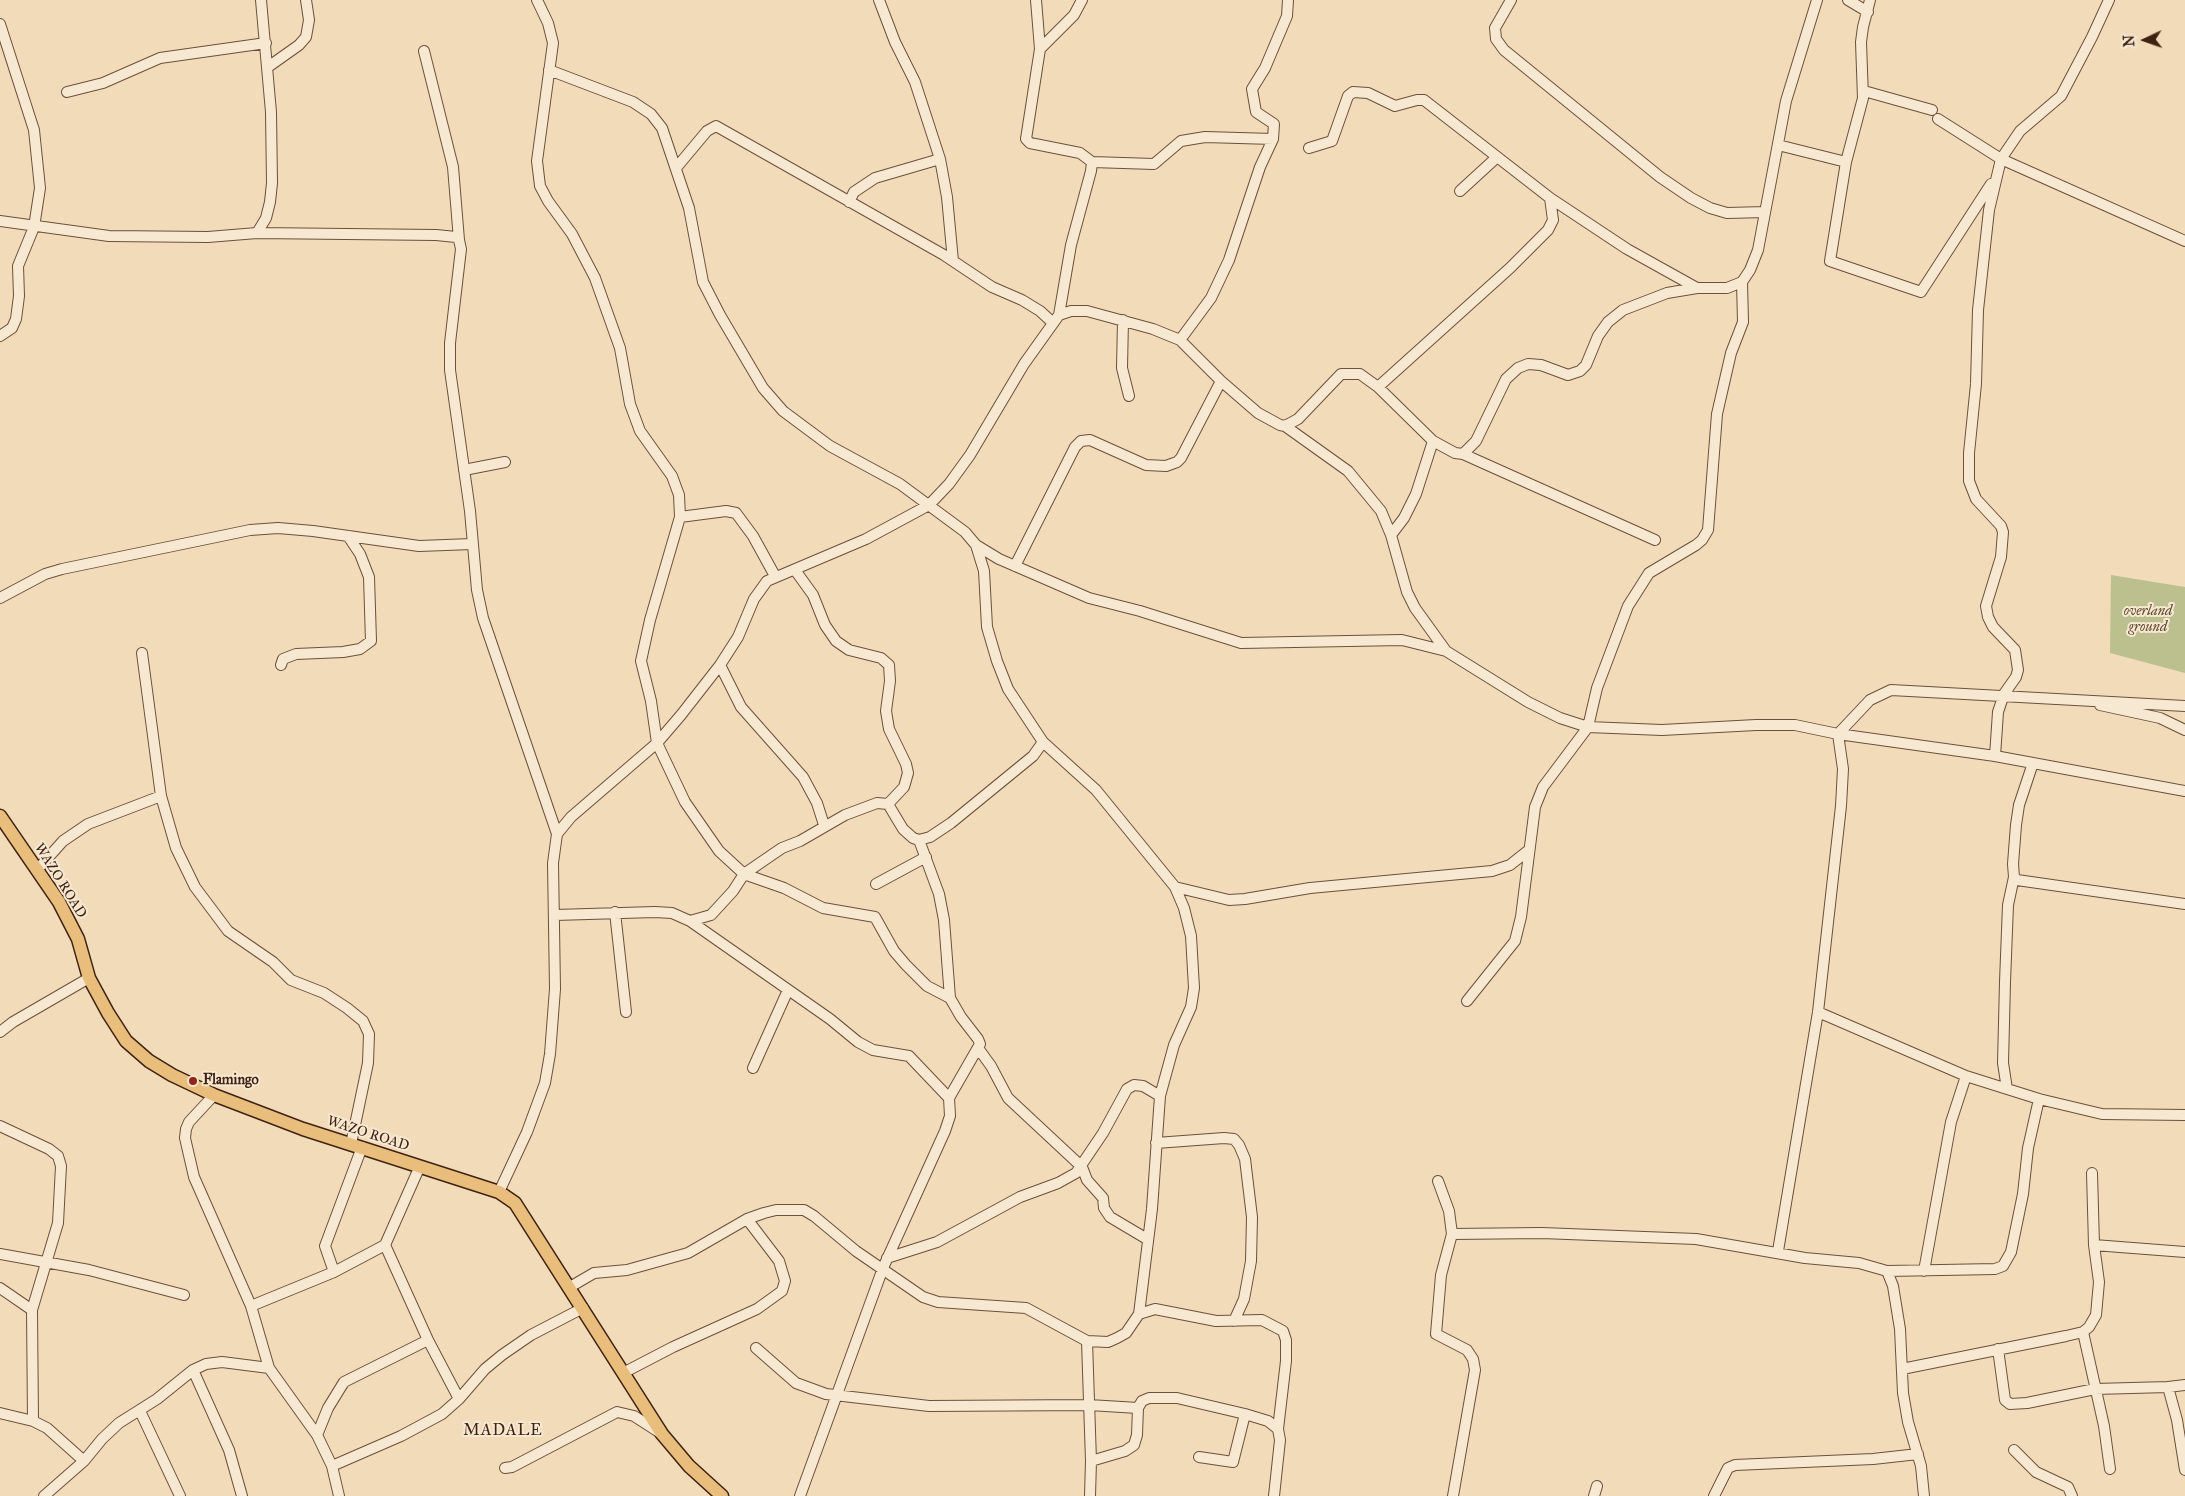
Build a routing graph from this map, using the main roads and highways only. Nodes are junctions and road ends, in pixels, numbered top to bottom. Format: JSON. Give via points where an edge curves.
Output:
{"nodes":[{"id":1,"x":0,"y":816,"type":"edge"},
{"id":2,"x":722,"y":1496,"type":"edge"}],
"edges":[{"from":1,"to":2,"type":"main road","name":"WAZO ROAD","via":[[59,902],[78,939],[89,978],[126,1041],[149,1061],[214,1095],[303,1129],[499,1192],[515,1203],[662,1434]]}]}
